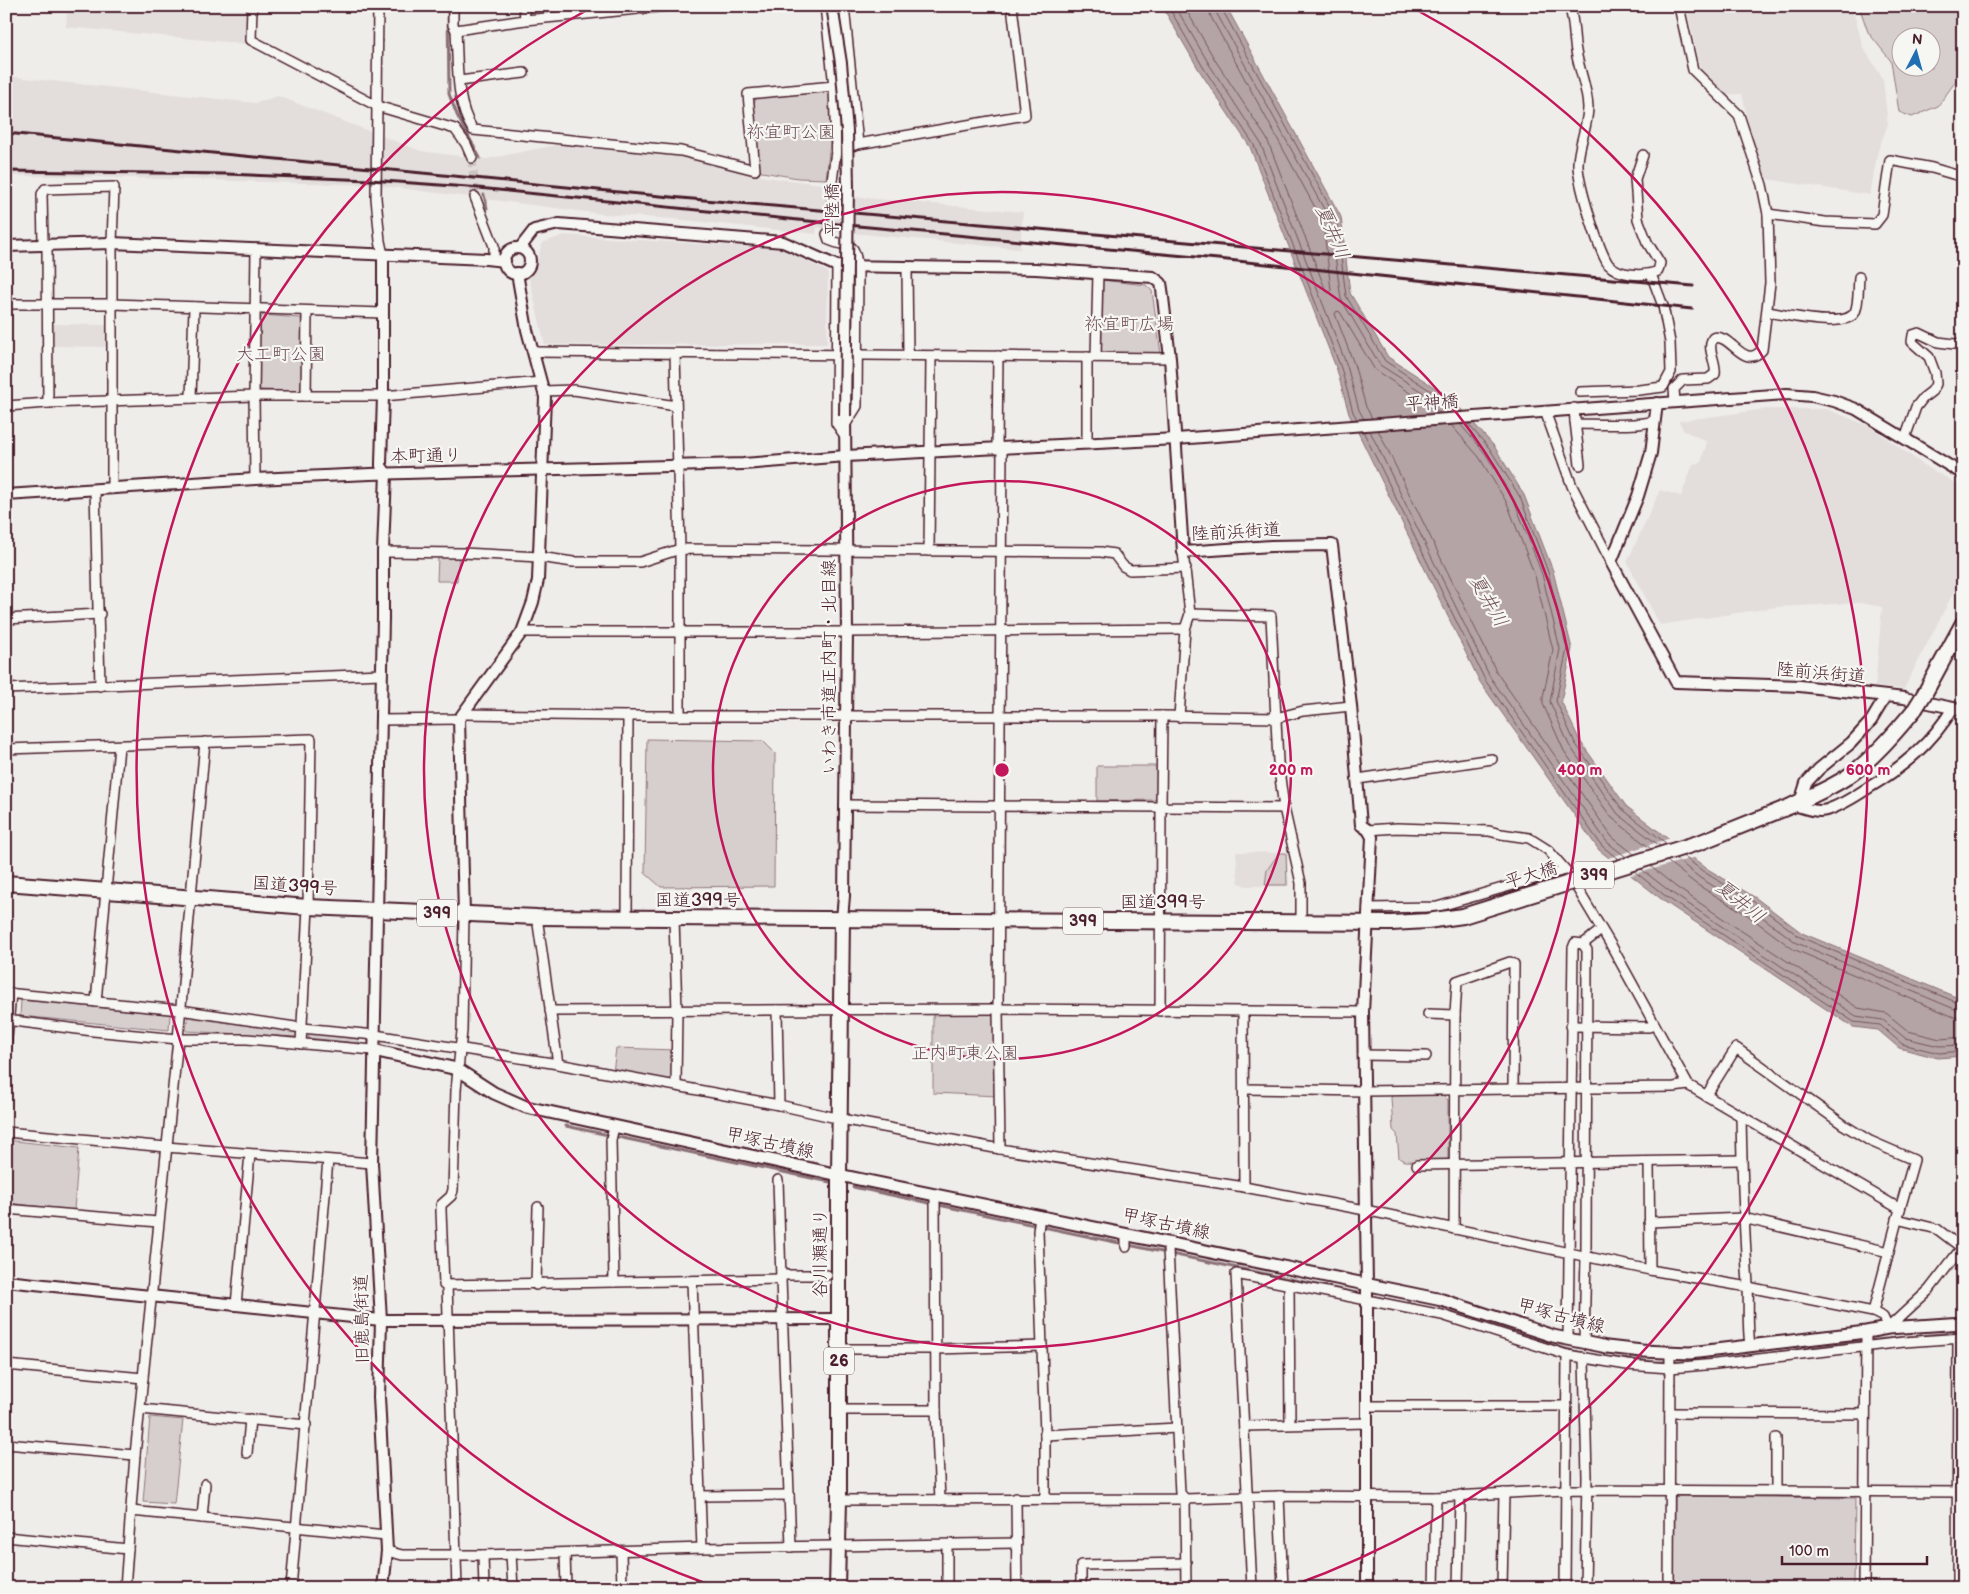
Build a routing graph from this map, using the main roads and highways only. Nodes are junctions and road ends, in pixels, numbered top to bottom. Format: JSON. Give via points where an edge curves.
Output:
{"nodes":[{"id":1,"x":1963,"y":623,"type":"edge"},
{"id":2,"x":6,"y":883,"type":"edge"},
{"id":3,"x":842,"y":919,"type":"junction"},
{"id":4,"x":1391,"y":923,"type":"joint"},
{"id":5,"x":373,"y":1050,"type":"road end"},
{"id":6,"x":838,"y":1175,"type":"junction"},
{"id":7,"x":1963,"y":1323,"type":"edge"},
{"id":8,"x":837,"y":1588,"type":"edge"}],
"edges":[{"from":1,"to":4,"type":"main road","name":"平大橋","number":"399","bridge":true,"via":[[1915,709],[1873,755],[1847,777],[1795,804],[1701,842],[1463,916]]},
{"from":2,"to":3,"type":"main road","name":"国道399号","number":"399","via":[[308,907],[464,914]]},
{"from":3,"to":4,"type":"main road","name":"国道399号","number":"399"},
{"from":3,"to":6,"type":"main road","name":"谷川瀬通り","number":"26"},
{"from":5,"to":6,"type":"main road","name":"甲塚古墳線","via":[[457,1069],[526,1107]]},
{"from":6,"to":7,"type":"main road","name":"甲塚古墳線","via":[[935,1202],[1126,1234],[1169,1249],[1367,1293],[1431,1298],[1568,1339],[1670,1361],[1715,1358],[1750,1345],[1865,1340],[1888,1328]]},
{"from":6,"to":8,"type":"main road","name":"谷川瀬通り","number":"26"}]}
